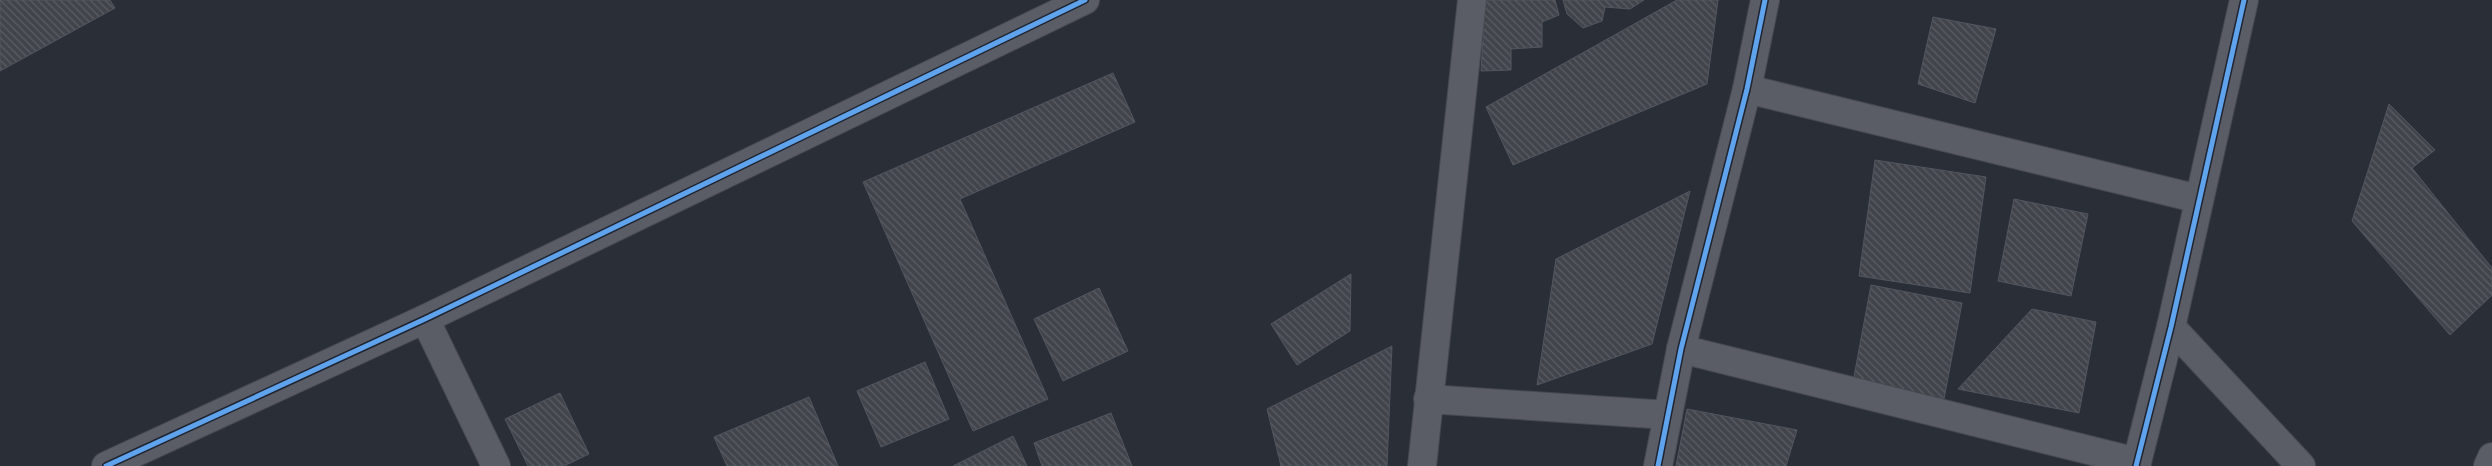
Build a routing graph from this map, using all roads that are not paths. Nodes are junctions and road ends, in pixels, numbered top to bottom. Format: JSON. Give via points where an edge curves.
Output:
{"nodes":[{"id":1,"x":1085,"y":0,"type":"edge"},
{"id":2,"x":1472,"y":0,"type":"edge"},
{"id":3,"x":1765,"y":0,"type":"edge"},
{"id":4,"x":2244,"y":0,"type":"edge"},
{"id":5,"x":1747,"y":89,"type":"junction"},
{"id":6,"x":2199,"y":199,"type":"junction"},
{"id":7,"x":425,"y":319,"type":"junction"},
{"id":8,"x":2171,"y":327,"type":"junction"},
{"id":9,"x":1682,"y":348,"type":"junction"},
{"id":10,"x":1428,"y":399,"type":"junction"},
{"id":11,"x":1668,"y":415,"type":"junction"},
{"id":12,"x":156,"y":455,"type":"edge"},
{"id":13,"x":2492,"y":457,"type":"edge"},
{"id":14,"x":2136,"y":464,"type":"edge"},
{"id":15,"x":106,"y":466,"type":"edge"},
{"id":16,"x":496,"y":466,"type":"edge"},
{"id":17,"x":1422,"y":466,"type":"edge"},
{"id":18,"x":1658,"y":466,"type":"edge"},
{"id":19,"x":2301,"y":466,"type":"edge"},
{"id":20,"x":2488,"y":466,"type":"edge"}],
"edges":[{"from":1,"to":7,"type":"street"},
{"from":2,"to":10,"type":"street"},
{"from":3,"to":5,"type":"street"},
{"from":4,"to":6,"type":"street"},
{"from":5,"to":6,"type":"street"},
{"from":5,"to":9,"type":"street"},
{"from":6,"to":8,"type":"street"},
{"from":7,"to":12,"type":"street"},
{"from":7,"to":16,"type":"street"},
{"from":8,"to":14,"type":"street"},
{"from":8,"to":19,"type":"street"},
{"from":9,"to":11,"type":"street"},
{"from":9,"to":14,"type":"street"},
{"from":10,"to":11,"type":"street"},
{"from":10,"to":17,"type":"street"},
{"from":11,"to":18,"type":"street"},
{"from":12,"to":15,"type":"street"},
{"from":13,"to":20,"type":"street"}]}
